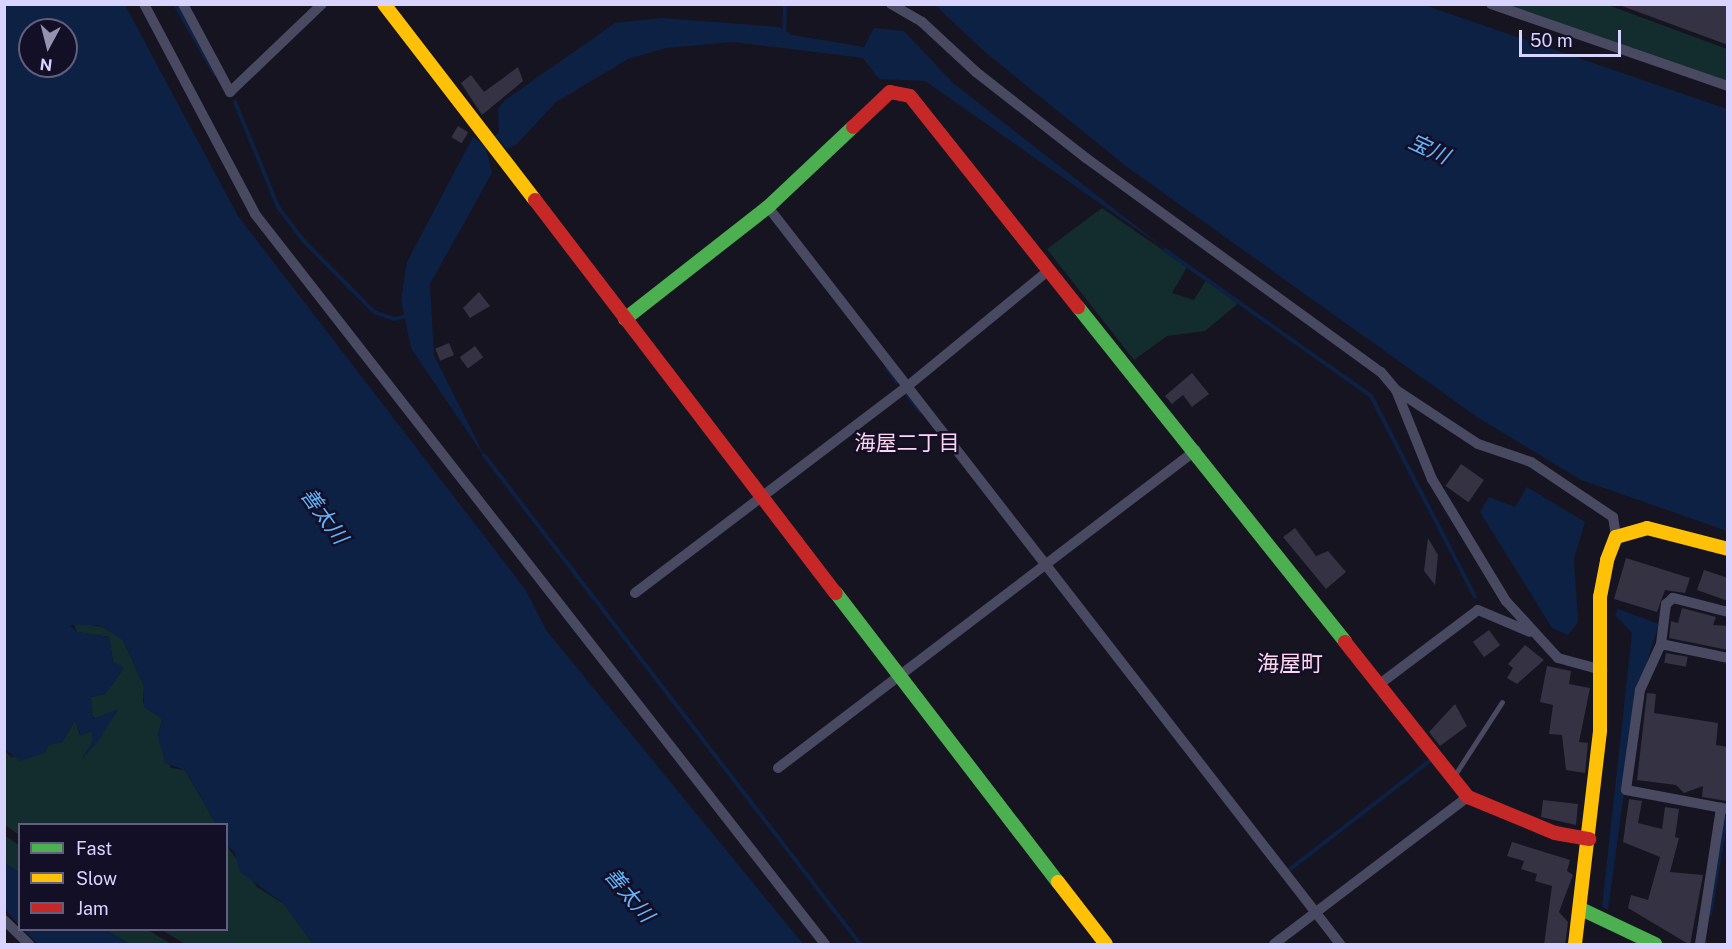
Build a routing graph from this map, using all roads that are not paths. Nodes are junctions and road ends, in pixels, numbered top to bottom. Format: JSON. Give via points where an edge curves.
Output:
{"nodes":[{"id":1,"x":144,"y":4,"type":"edge"},
{"id":2,"x":183,"y":4,"type":"edge"},
{"id":3,"x":322,"y":4,"type":"edge"},
{"id":4,"x":384,"y":4,"type":"edge"},
{"id":5,"x":891,"y":4,"type":"edge"},
{"id":6,"x":1491,"y":4,"type":"edge"},
{"id":7,"x":1728,"y":86,"type":"edge"},
{"id":8,"x":768,"y":207,"type":"junction"},
{"id":9,"x":1048,"y":271,"type":"junction"},
{"id":10,"x":625,"y":319,"type":"junction"},
{"id":11,"x":909,"y":385,"type":"junction"},
{"id":12,"x":1396,"y":390,"type":"junction"},
{"id":13,"x":1196,"y":450,"type":"junction"},
{"id":14,"x":763,"y":497,"type":"junction"},
{"id":15,"x":1616,"y":537,"type":"junction"},
{"id":16,"x":1728,"y":549,"type":"edge"},
{"id":17,"x":1046,"y":563,"type":"junction"},
{"id":18,"x":635,"y":593,"type":"dead end"},
{"id":19,"x":1728,"y":612,"type":"edge"},
{"id":20,"x":1530,"y":632,"type":"junction"},
{"id":21,"x":1661,"y":644,"type":"junction"},
{"id":22,"x":1728,"y":658,"type":"edge"},
{"id":23,"x":1602,"y":670,"type":"junction"},
{"id":24,"x":899,"y":676,"type":"junction"},
{"id":25,"x":1381,"y":683,"type":"junction"},
{"id":26,"x":1502,"y":702,"type":"dead end"},
{"id":27,"x":778,"y":768,"type":"dead end"},
{"id":28,"x":1454,"y":777,"type":"junction"},
{"id":29,"x":1467,"y":797,"type":"junction"},
{"id":30,"x":1724,"y":809,"type":"edge"},
{"id":31,"x":1589,"y":839,"type":"junction"},
{"id":32,"x":1581,"y":909,"type":"junction"},
{"id":33,"x":1316,"y":913,"type":"junction"},
{"id":34,"x":4,"y":920,"type":"edge"},
{"id":35,"x":29,"y":945,"type":"edge"},
{"id":36,"x":825,"y":945,"type":"edge"},
{"id":37,"x":1106,"y":945,"type":"edge"},
{"id":38,"x":1274,"y":945,"type":"edge"},
{"id":39,"x":1340,"y":945,"type":"edge"},
{"id":40,"x":1575,"y":945,"type":"edge"},
{"id":41,"x":1655,"y":945,"type":"edge"},
{"id":42,"x":1700,"y":945,"type":"edge"}],
"edges":[{"from":1,"to":36,"type":"street","via":[[255,214]]},
{"from":2,"to":3,"type":"street","via":[[231,92]]},
{"from":4,"to":10,"type":"street"},
{"from":5,"to":12,"type":"street","via":[[922,22],[976,72],[1086,158],[1381,372]]},
{"from":6,"to":7,"type":"street"},
{"from":8,"to":9,"type":"street","via":[[890,92],[910,96]]},
{"from":8,"to":10,"type":"street"},
{"from":8,"to":11,"type":"street"},
{"from":9,"to":11,"type":"street"},
{"from":9,"to":13,"type":"street"},
{"from":10,"to":14,"type":"street"},
{"from":11,"to":14,"type":"street"},
{"from":11,"to":17,"type":"street"},
{"from":12,"to":15,"type":"street","via":[[1478,444],[1531,462],[1613,517]]},
{"from":12,"to":20,"type":"street","via":[[1432,479]]},
{"from":13,"to":17,"type":"street"},
{"from":13,"to":25,"type":"street"},
{"from":14,"to":18,"type":"street"},
{"from":14,"to":24,"type":"street"},
{"from":15,"to":16,"type":"street","via":[[1647,528]]},
{"from":15,"to":23,"type":"street","via":[[1600,597]]},
{"from":17,"to":24,"type":"street"},
{"from":17,"to":33,"type":"street"},
{"from":19,"to":21,"type":"street","via":[[1673,598],[1666,604]]},
{"from":20,"to":23,"type":"street","via":[[1558,658]]},
{"from":20,"to":25,"type":"street","via":[[1478,610]]},
{"from":21,"to":22,"type":"street"},
{"from":21,"to":30,"type":"street","via":[[1640,690],[1626,790]]},
{"from":23,"to":31,"type":"street"},
{"from":24,"to":27,"type":"street"},
{"from":24,"to":37,"type":"street"},
{"from":25,"to":28,"type":"street"},
{"from":26,"to":28,"type":"lane"},
{"from":28,"to":29,"type":"street"},
{"from":29,"to":31,"type":"street","via":[[1555,832]]},
{"from":29,"to":33,"type":"street"},
{"from":30,"to":42,"type":"street"},
{"from":31,"to":32,"type":"street"},
{"from":32,"to":40,"type":"street"},
{"from":32,"to":41,"type":"street"},
{"from":33,"to":38,"type":"street"},
{"from":33,"to":39,"type":"street"},
{"from":34,"to":35,"type":"street"}]}
